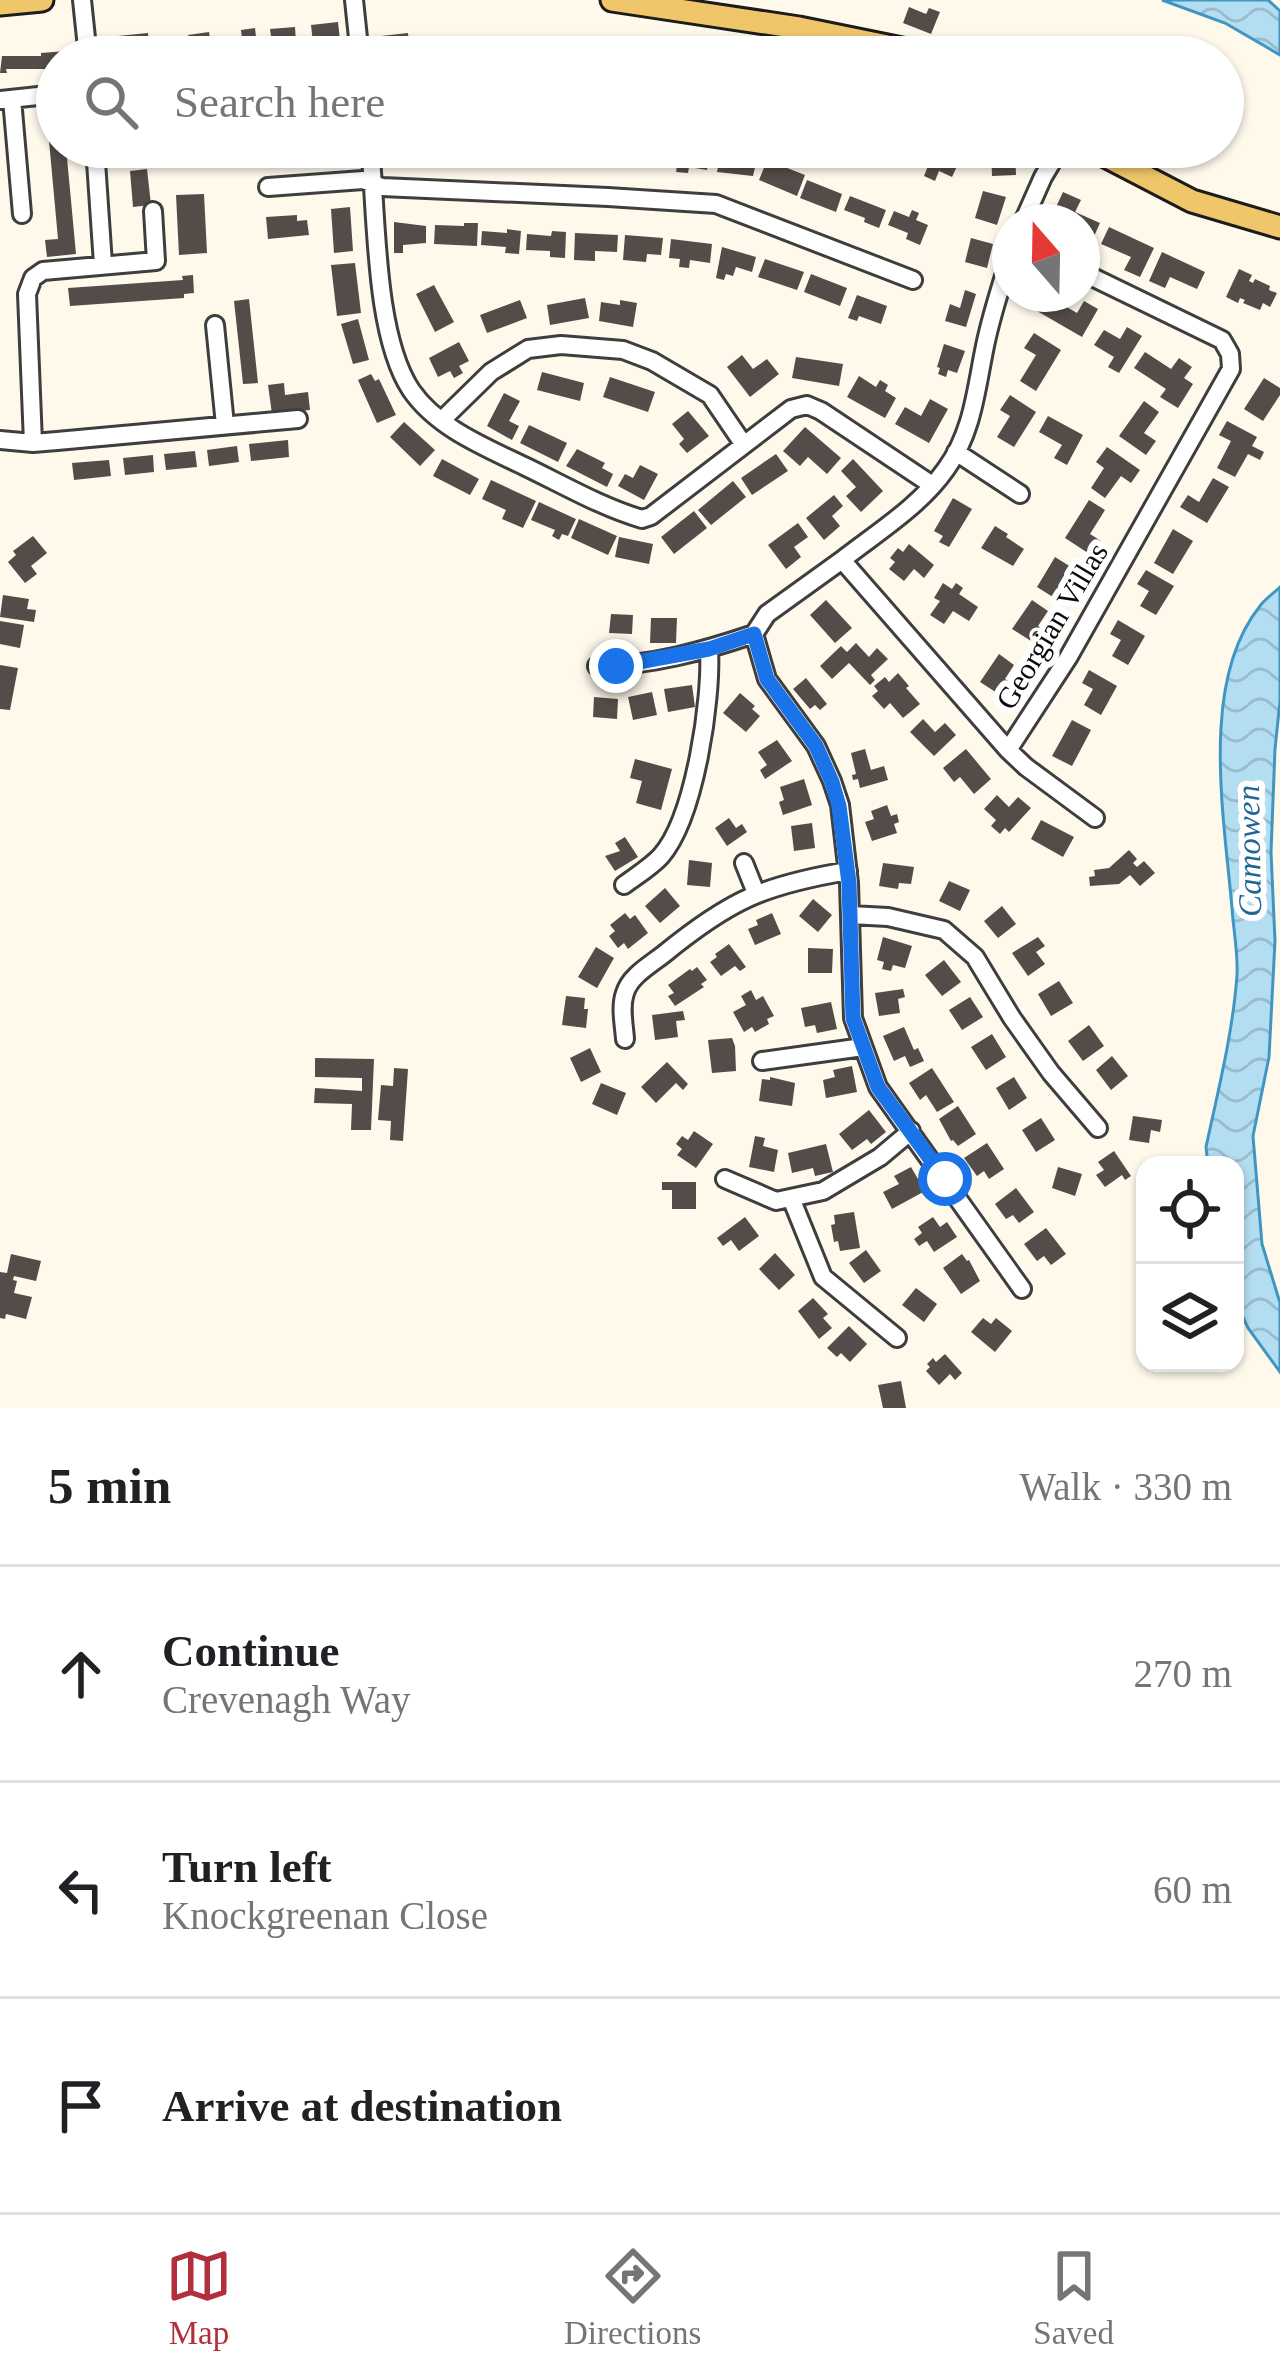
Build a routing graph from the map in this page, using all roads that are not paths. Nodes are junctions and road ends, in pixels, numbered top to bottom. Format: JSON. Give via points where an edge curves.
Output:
{"nodes":[{"id":1,"x":40,"y":0,"type":"edge"},
{"id":2,"x":82,"y":0,"type":"edge"},
{"id":3,"x":354,"y":0,"type":"edge"},
{"id":4,"x":612,"y":0,"type":"edge"},
{"id":5,"x":0,"y":4,"type":"edge"},
{"id":6,"x":86,"y":36,"type":"edge"},
{"id":7,"x":358,"y":36,"type":"edge"},
{"id":8,"x":838,"y":36,"type":"edge"},
{"id":9,"x":36,"y":96,"type":"edge"},
{"id":10,"x":6,"y":99,"type":"edge"},
{"id":11,"x":96,"y":168,"type":"edge"},
{"id":12,"x":372,"y":168,"type":"edge"},
{"id":13,"x":1048,"y":168,"type":"edge"},
{"id":14,"x":1128,"y":168,"type":"edge"},
{"id":15,"x":373,"y":183,"type":"junction"},
{"id":16,"x":268,"y":187,"type":"dead end"},
{"id":17,"x":1031,"y":204,"type":"edge"},
{"id":18,"x":152,"y":211,"type":"dead end"},
{"id":19,"x":22,"y":214,"type":"dead end"},
{"id":20,"x":1280,"y":227,"type":"edge"},
{"id":21,"x":103,"y":264,"type":"junction"},
{"id":22,"x":913,"y":280,"type":"dead end"},
{"id":23,"x":1100,"y":281,"type":"edge"},
{"id":24,"x":994,"y":312,"type":"edge"},
{"id":25,"x":214,"y":325,"type":"dead end"},
{"id":26,"x":298,"y":419,"type":"dead end"},
{"id":27,"x":442,"y":420,"type":"junction"},
{"id":28,"x":225,"y":425,"type":"junction"},
{"id":29,"x":0,"y":440,"type":"edge"},
{"id":30,"x":33,"y":443,"type":"junction"},
{"id":31,"x":744,"y":445,"type":"junction"},
{"id":32,"x":956,"y":452,"type":"junction"},
{"id":33,"x":932,"y":485,"type":"junction"},
{"id":34,"x":1020,"y":494,"type":"dead end"},
{"id":35,"x":842,"y":560,"type":"junction"},
{"id":36,"x":754,"y":634,"type":"junction"},
{"id":37,"x":709,"y":649,"type":"junction"},
{"id":38,"x":596,"y":666,"type":"dead end"},
{"id":39,"x":1008,"y":750,"type":"junction"},
{"id":40,"x":1095,"y":818,"type":"dead end"},
{"id":41,"x":744,"y":863,"type":"dead end"},
{"id":42,"x":848,"y":871,"type":"junction"},
{"id":43,"x":624,"y":885,"type":"dead end"},
{"id":44,"x":756,"y":893,"type":"junction"},
{"id":45,"x":850,"y":916,"type":"junction"},
{"id":46,"x":625,"y":1039,"type":"dead end"},
{"id":47,"x":863,"y":1047,"type":"junction"},
{"id":48,"x":762,"y":1061,"type":"dead end"},
{"id":49,"x":1098,"y":1128,"type":"dead end"},
{"id":50,"x":911,"y":1131,"type":"junction"},
{"id":51,"x":725,"y":1179,"type":"dead end"},
{"id":52,"x":791,"y":1198,"type":"junction"},
{"id":53,"x":1022,"y":1289,"type":"dead end"},
{"id":54,"x":898,"y":1339,"type":"dead end"}],
"edges":[{"from":1,"to":5,"type":"main road"},
{"from":2,"to":6,"type":"street"},
{"from":3,"to":7,"type":"street"},
{"from":4,"to":8,"type":"main road"},
{"from":9,"to":10,"type":"street"},
{"from":10,"to":19,"type":"street"},
{"from":11,"to":21,"type":"street"},
{"from":12,"to":15,"type":"street"},
{"from":13,"to":17,"type":"street"},
{"from":14,"to":20,"type":"main road","via":[[1192,201]]},
{"from":15,"to":16,"type":"street"},
{"from":15,"to":22,"type":"street","via":[[716,204]]},
{"from":15,"to":27,"type":"street","via":[[392,347],[412,391]]},
{"from":18,"to":21,"type":"street","via":[[156,261]]},
{"from":21,"to":30,"type":"street","via":[[33,278]]},
{"from":23,"to":39,"type":"street","name":"Georgian Villas","via":[[1222,340],[1231,369]]},
{"from":24,"to":32,"type":"street","via":[[973,414]]},
{"from":25,"to":28,"type":"street"},
{"from":26,"to":28,"type":"street"},
{"from":27,"to":31,"type":"street","via":[[641,519]]},
{"from":27,"to":31,"type":"street","via":[[528,349],[623,350],[710,395]]},
{"from":28,"to":30,"type":"street"},
{"from":29,"to":30,"type":"street"},
{"from":31,"to":33,"type":"street","via":[[806,405]]},
{"from":32,"to":33,"type":"street"},
{"from":32,"to":34,"type":"street"},
{"from":33,"to":35,"type":"street"},
{"from":35,"to":36,"type":"street","via":[[766,614]]},
{"from":35,"to":39,"type":"street","name":"Georgian Villas"},
{"from":36,"to":37,"type":"street"},
{"from":36,"to":42,"type":"street","via":[[767,679],[832,782]]},
{"from":37,"to":38,"type":"street"},
{"from":37,"to":43,"type":"street","via":[[695,773],[677,830],[661,856]]},
{"from":39,"to":40,"type":"street"},
{"from":41,"to":44,"type":"street"},
{"from":42,"to":44,"type":"street"},
{"from":42,"to":45,"type":"street"},
{"from":44,"to":46,"type":"street","via":[[700,924],[626,987]]},
{"from":45,"to":47,"type":"street","via":[[853,1018]]},
{"from":45,"to":49,"type":"street","via":[[944,930],[975,957],[1051,1073]]},
{"from":47,"to":48,"type":"street"},
{"from":47,"to":50,"type":"street","via":[[878,1087]]},
{"from":50,"to":52,"type":"street","via":[[824,1191]]},
{"from":50,"to":53,"type":"street"},
{"from":51,"to":52,"type":"street","via":[[776,1202]]},
{"from":52,"to":54,"type":"street","via":[[823,1277]]}]}
